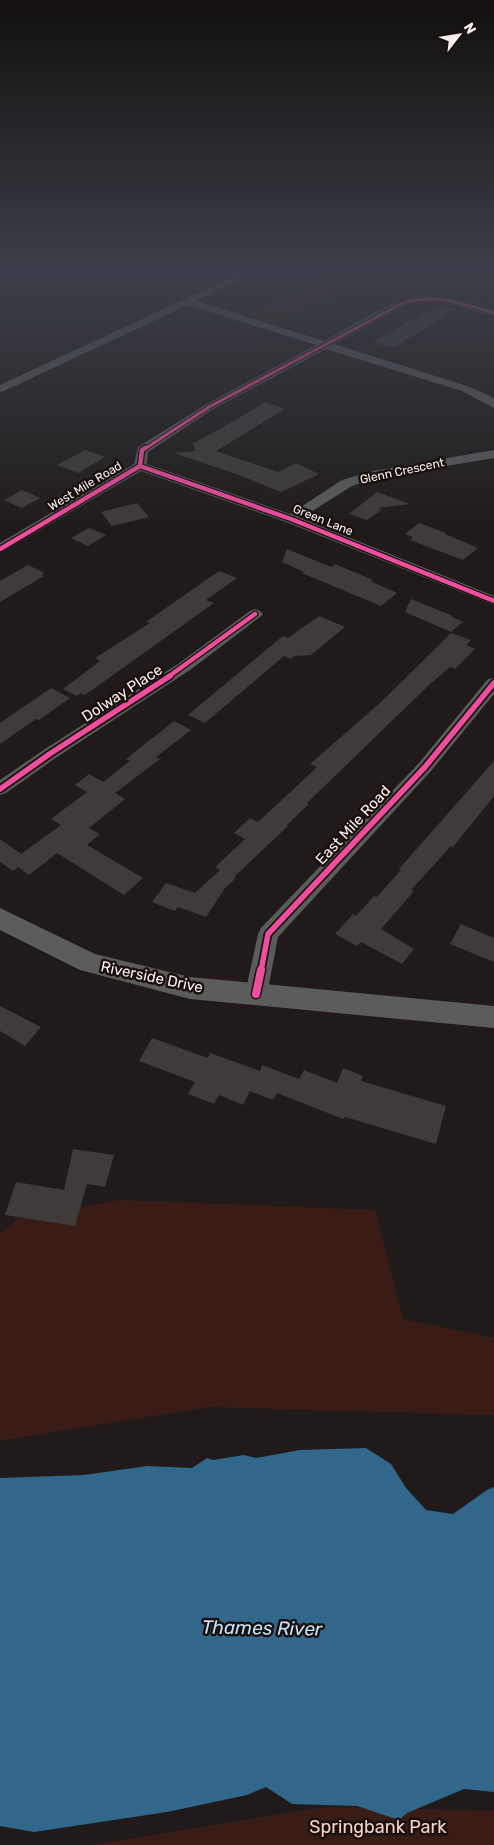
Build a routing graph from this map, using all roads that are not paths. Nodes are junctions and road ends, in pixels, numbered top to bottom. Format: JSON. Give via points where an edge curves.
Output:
{"nodes":[{"id":1,"x":64,"y":359,"type":"edge"},
{"id":2,"x":298,"y":359,"type":"edge"},
{"id":3,"x":373,"y":359,"type":"edge"},
{"id":4,"x":0,"y":374,"type":"edge"},
{"id":5,"x":17,"y":381,"type":"junction"},
{"id":6,"x":0,"y":389,"type":"edge"},
{"id":7,"x":494,"y":404,"type":"edge"},
{"id":8,"x":491,"y":452,"type":"edge"},
{"id":9,"x":140,"y":466,"type":"junction"},
{"id":10,"x":291,"y":519,"type":"junction"},
{"id":11,"x":0,"y":549,"type":"edge"},
{"id":12,"x":494,"y":601,"type":"edge"},
{"id":13,"x":256,"y":614,"type":"dead end"},
{"id":14,"x":494,"y":683,"type":"edge"},
{"id":15,"x":0,"y":789,"type":"edge"},
{"id":16,"x":0,"y":918,"type":"edge"},
{"id":17,"x":256,"y":994,"type":"junction"},
{"id":18,"x":494,"y":1017,"type":"edge"}],
"edges":[{"from":1,"to":5,"type":"street"},
{"from":2,"to":9,"type":"street","name":"West Mile Road","via":[[209,408],[142,450]]},
{"from":3,"to":7,"type":"street","via":[[466,389]]},
{"from":4,"to":5,"type":"street"},
{"from":5,"to":6,"type":"street"},
{"from":8,"to":10,"type":"street","name":"Glenn Crescent","via":[[347,483]]},
{"from":9,"to":10,"type":"street","name":"Green Lane"},
{"from":9,"to":11,"type":"street","name":"West Mile Road"},
{"from":10,"to":12,"type":"street","name":"Green Lane"},
{"from":13,"to":15,"type":"street","name":"Dolway Place","via":[[184,667]]},
{"from":14,"to":17,"type":"street","name":"East Mile Road","via":[[425,767],[268,934]]},
{"from":16,"to":17,"type":"main road","name":"Riverside Drive","via":[[89,964],[190,988]]},
{"from":17,"to":18,"type":"main road","name":"Riverside Drive"}]}
